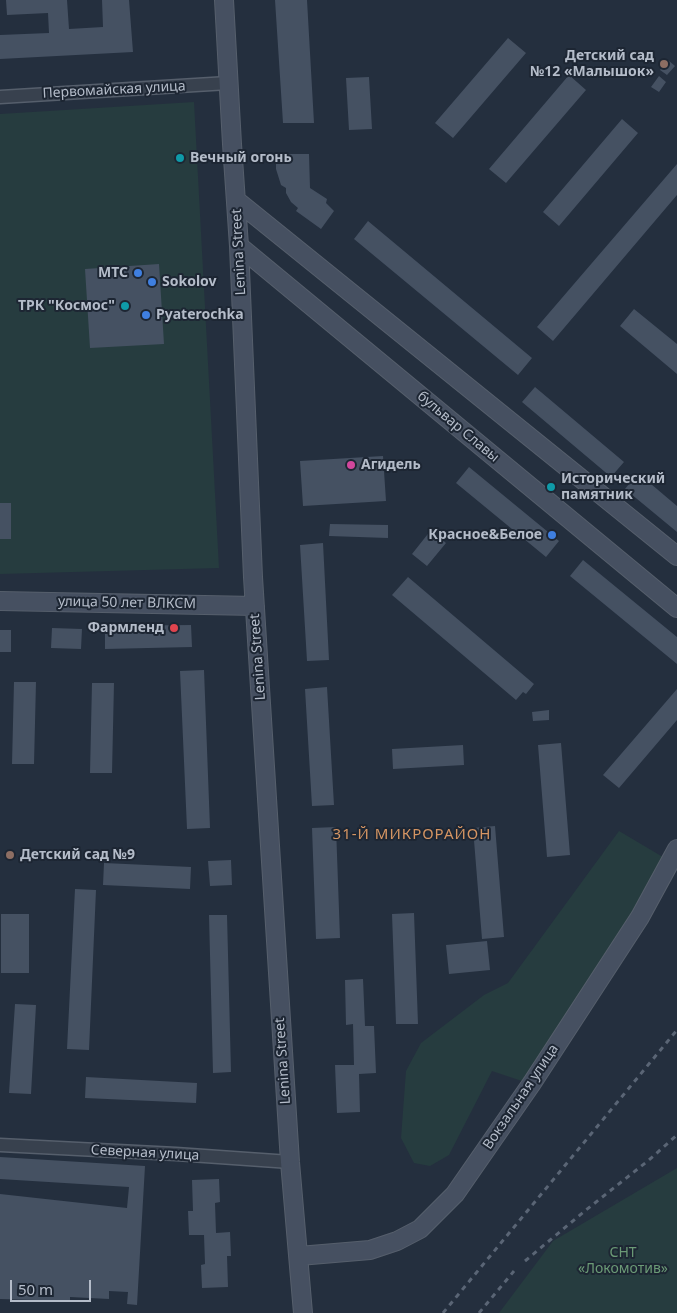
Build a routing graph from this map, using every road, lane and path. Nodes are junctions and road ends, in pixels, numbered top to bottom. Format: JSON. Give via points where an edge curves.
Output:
{"nodes":[{"id":1,"x":224,"y":0,"type":"edge"},
{"id":2,"x":228,"y":83,"type":"junction"},
{"id":3,"x":0,"y":97,"type":"edge"},
{"id":4,"x":236,"y":200,"type":"junction"},
{"id":5,"x":240,"y":246,"type":"junction"},
{"id":6,"x":677,"y":556,"type":"edge"},
{"id":7,"x":0,"y":601,"type":"edge"},
{"id":8,"x":255,"y":606,"type":"junction"},
{"id":9,"x":677,"y":608,"type":"edge"},
{"id":10,"x":677,"y":849,"type":"edge"},
{"id":11,"x":0,"y":1145,"type":"edge"},
{"id":12,"x":290,"y":1162,"type":"junction"},
{"id":13,"x":299,"y":1256,"type":"junction"},
{"id":14,"x":303,"y":1313,"type":"edge"}],
"edges":[{"from":1,"to":2,"type":"street","name":"Lenina Street"},
{"from":2,"to":3,"type":"street","name":"Первомайская улица"},
{"from":2,"to":4,"type":"street","name":"Lenina Street"},
{"from":4,"to":5,"type":"street","name":"Lenina Street"},
{"from":4,"to":6,"type":"street"},
{"from":5,"to":8,"type":"street","name":"Lenina Street"},
{"from":5,"to":9,"type":"street","name":"бульвар Славы"},
{"from":7,"to":8,"type":"street","name":"улица 50 лет ВЛКСМ"},
{"from":8,"to":12,"type":"street","name":"Lenina Street"},
{"from":10,"to":13,"type":"street","name":"Вокзальная улица","via":[[640,917],[532,1083],[454,1194],[420,1229],[398,1241],[370,1250]]},
{"from":11,"to":12,"type":"street","name":"Северная улица"},
{"from":12,"to":13,"type":"street","name":"Lenina Street"},
{"from":13,"to":14,"type":"street","name":"Lenina Street"}]}
